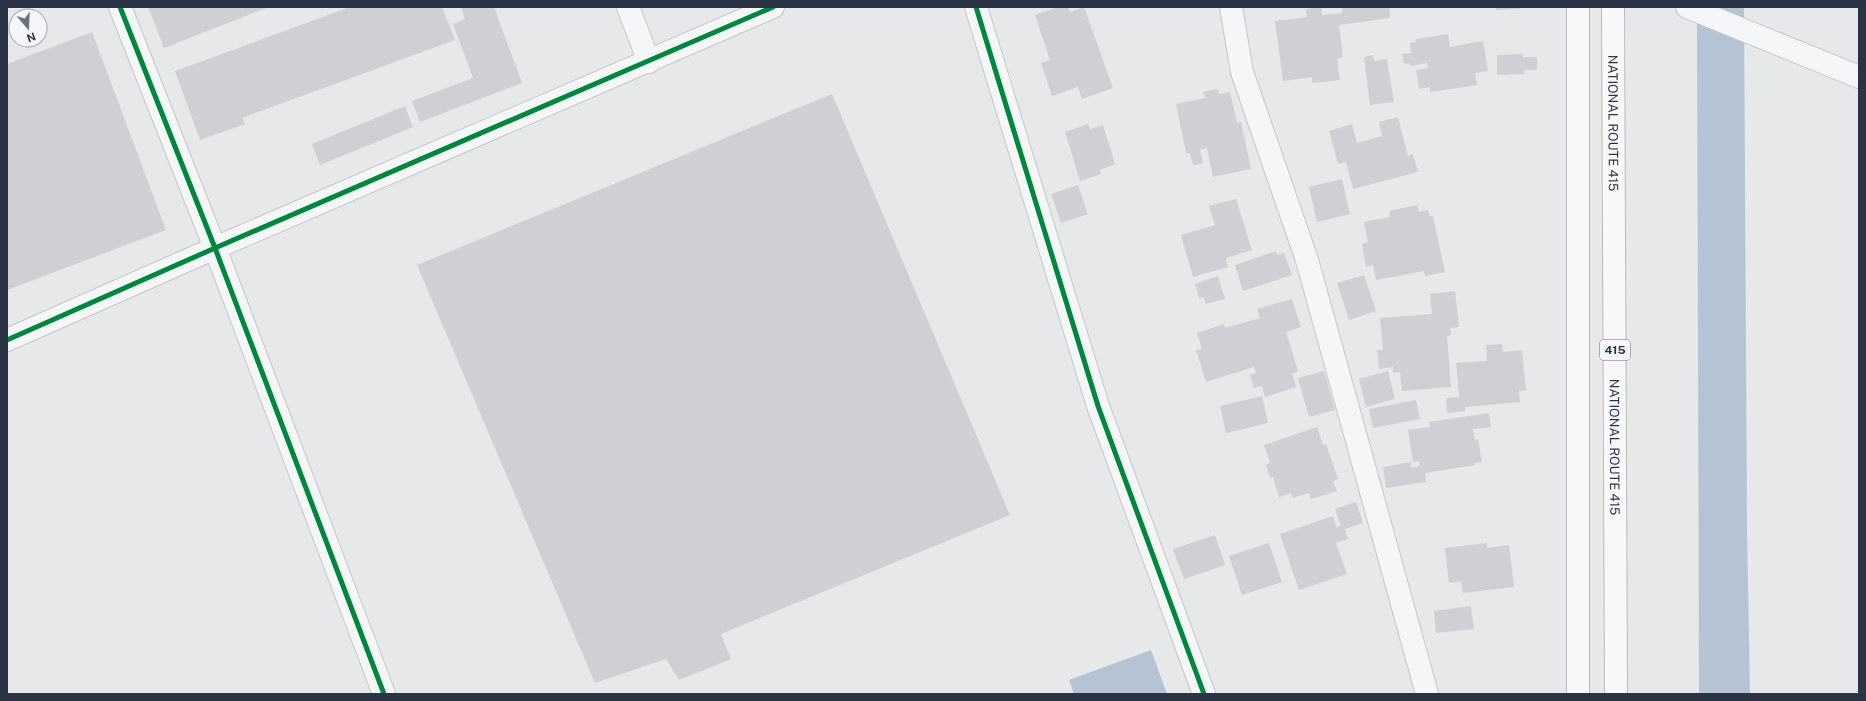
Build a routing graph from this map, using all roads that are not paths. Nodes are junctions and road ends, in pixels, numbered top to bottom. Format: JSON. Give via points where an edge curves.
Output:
{"nodes":[{"id":1,"x":120,"y":7,"type":"edge"},
{"id":2,"x":628,"y":7,"type":"edge"},
{"id":3,"x":773,"y":7,"type":"edge"},
{"id":4,"x":976,"y":7,"type":"edge"},
{"id":5,"x":1231,"y":7,"type":"edge"},
{"id":6,"x":1578,"y":7,"type":"edge"},
{"id":7,"x":1613,"y":7,"type":"edge"},
{"id":8,"x":1687,"y":7,"type":"edge"},
{"id":9,"x":649,"y":62,"type":"junction"},
{"id":10,"x":1859,"y":77,"type":"edge"},
{"id":11,"x":215,"y":248,"type":"junction"},
{"id":12,"x":7,"y":340,"type":"edge"},
{"id":13,"x":384,"y":694,"type":"edge"},
{"id":14,"x":1204,"y":694,"type":"edge"},
{"id":15,"x":1427,"y":694,"type":"edge"},
{"id":16,"x":1578,"y":694,"type":"edge"},
{"id":17,"x":1616,"y":694,"type":"edge"}],
"edges":[{"from":1,"to":11,"type":"street"},
{"from":2,"to":9,"type":"street"},
{"from":3,"to":9,"type":"street"},
{"from":4,"to":14,"type":"street","via":[[1098,406]]},
{"from":5,"to":15,"type":"street","via":[[1242,72],[1307,260]]},
{"from":6,"to":16,"type":"highway"},
{"from":7,"to":17,"type":"highway","name":"NATIONAL ROUTE 415","number":"415"},
{"from":8,"to":10,"type":"street"},
{"from":9,"to":11,"type":"street"},
{"from":11,"to":12,"type":"street"},
{"from":11,"to":13,"type":"street"}]}
